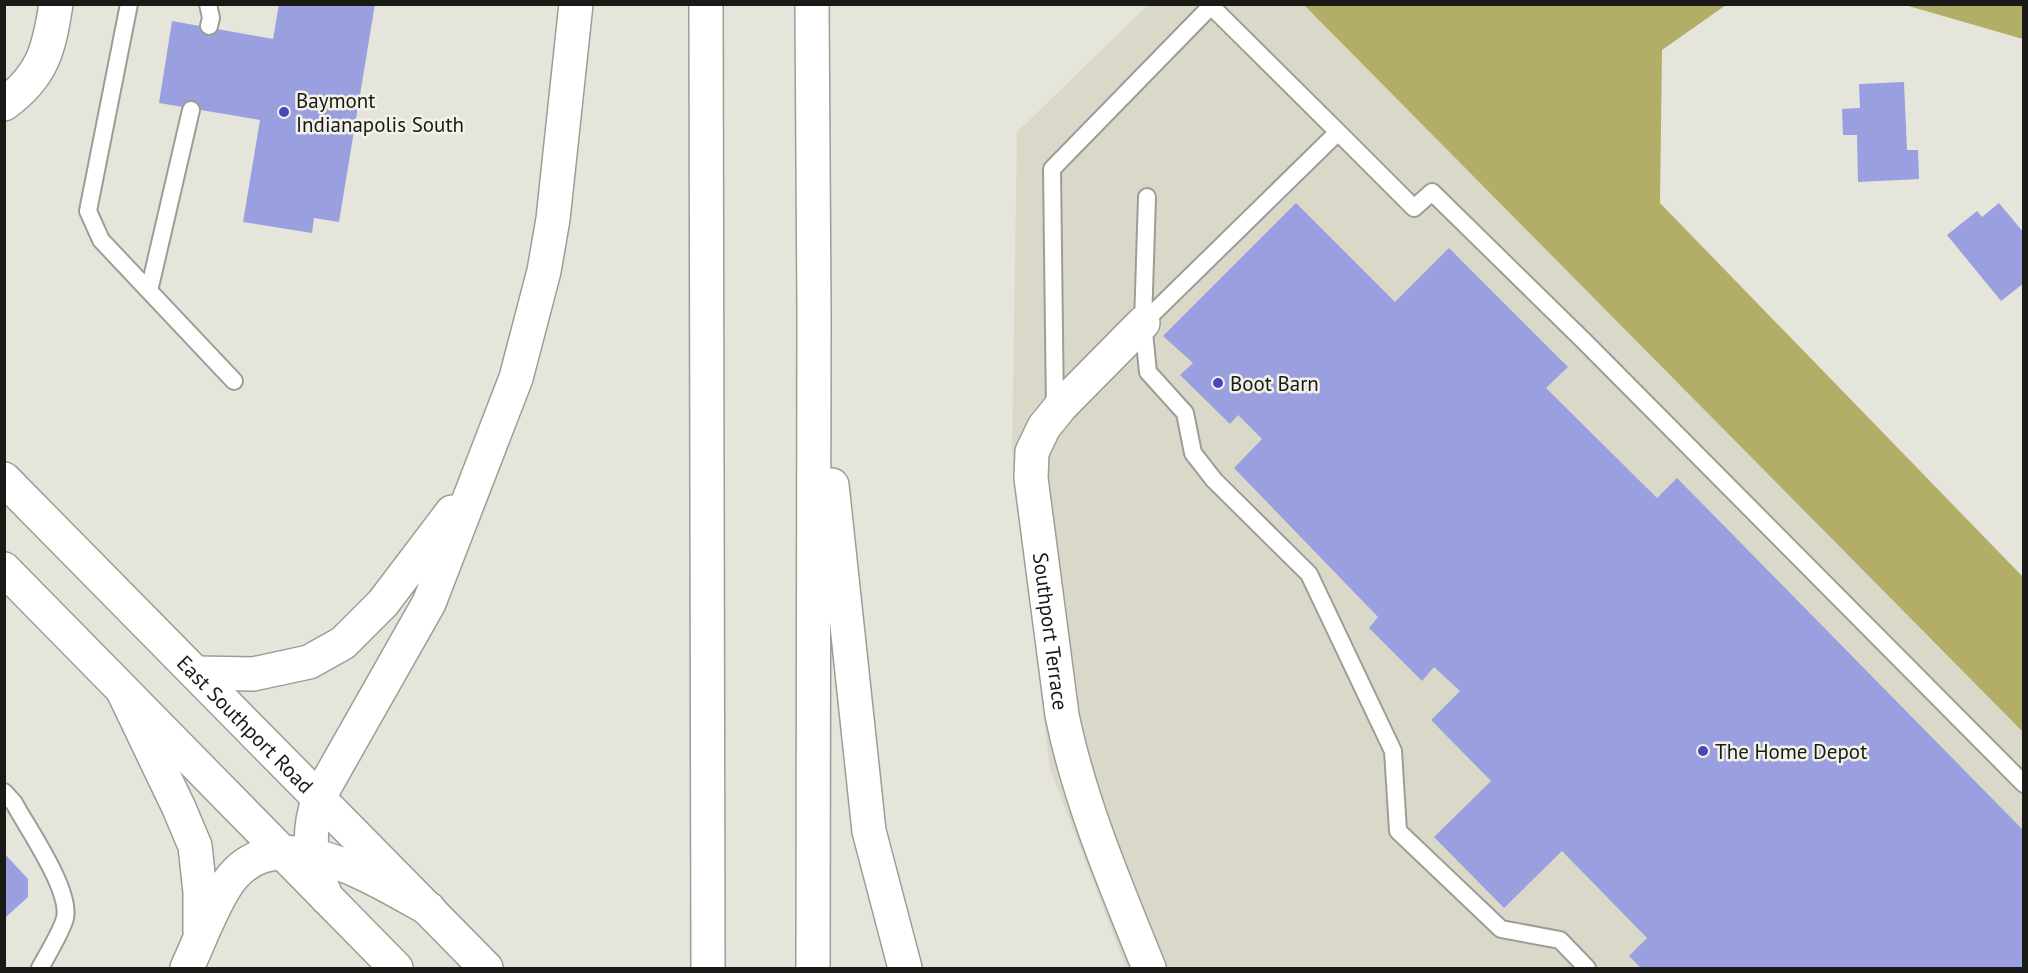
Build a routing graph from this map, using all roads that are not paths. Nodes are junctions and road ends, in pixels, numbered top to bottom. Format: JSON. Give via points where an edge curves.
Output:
{"nodes":[{"id":1,"x":56,"y":4,"type":"edge"},
{"id":2,"x":129,"y":4,"type":"edge"},
{"id":3,"x":208,"y":4,"type":"edge"},
{"id":4,"x":576,"y":4,"type":"edge"},
{"id":5,"x":706,"y":4,"type":"edge"},
{"id":6,"x":812,"y":4,"type":"edge"},
{"id":7,"x":209,"y":26,"type":"dead end"},
{"id":8,"x":4,"y":104,"type":"edge"},
{"id":9,"x":191,"y":110,"type":"dead end"},
{"id":10,"x":1338,"y":132,"type":"junction"},
{"id":11,"x":1147,"y":197,"type":"dead end"},
{"id":12,"x":149,"y":291,"type":"junction"},
{"id":13,"x":814,"y":313,"type":"junction"},
{"id":14,"x":1143,"y":323,"type":"junction"},
{"id":15,"x":234,"y":381,"type":"dead end"},
{"id":16,"x":1055,"y":415,"type":"junction"},
{"id":17,"x":4,"y":479,"type":"edge"},
{"id":18,"x":475,"y":481,"type":"junction"},
{"id":19,"x":4,"y":569,"type":"edge"},
{"id":20,"x":196,"y":673,"type":"junction"},
{"id":21,"x":123,"y":691,"type":"junction"},
{"id":22,"x":2024,"y":784,"type":"edge"},
{"id":23,"x":4,"y":792,"type":"edge"},
{"id":24,"x":319,"y":797,"type":"junction"},
{"id":25,"x":297,"y":854,"type":"junction"},
{"id":26,"x":429,"y":909,"type":"junction"},
{"id":27,"x":200,"y":939,"type":"junction"},
{"id":28,"x":40,"y":969,"type":"edge"},
{"id":29,"x":187,"y":969,"type":"edge"},
{"id":30,"x":396,"y":969,"type":"edge"},
{"id":31,"x":486,"y":969,"type":"edge"},
{"id":32,"x":708,"y":969,"type":"edge"},
{"id":33,"x":813,"y":969,"type":"edge"},
{"id":34,"x":905,"y":969,"type":"edge"},
{"id":35,"x":1149,"y":969,"type":"edge"},
{"id":36,"x":1587,"y":969,"type":"edge"}],
"edges":[{"from":1,"to":8,"type":"main road","via":[[43,62],[17,95]]},
{"from":2,"to":12,"type":"lane","via":[[87,211],[101,240]]},
{"from":3,"to":7,"type":"lane"},
{"from":4,"to":18,"type":"main road","via":[[555,208],[544,271],[516,378]]},
{"from":5,"to":32,"type":"main road"},
{"from":6,"to":13,"type":"main road"},
{"from":9,"to":12,"type":"lane"},
{"from":10,"to":14,"type":"lane"},
{"from":10,"to":16,"type":"lane","via":[[1211,6],[1052,169]]},
{"from":10,"to":22,"type":"lane","via":[[1414,208],[1432,192]]},
{"from":11,"to":14,"type":"lane"},
{"from":12,"to":15,"type":"lane"},
{"from":13,"to":33,"type":"main road"},
{"from":13,"to":34,"type":"main road","via":[[869,831]]},
{"from":14,"to":16,"type":"main road","name":"Southport Terrace"},
{"from":14,"to":36,"type":"lane","via":[[1148,372],[1185,413],[1193,453],[1214,480],[1309,574],[1393,751],[1398,831],[1501,929],[1560,940]]},
{"from":16,"to":35,"type":"main road","name":"Southport Terrace","via":[[1044,427],[1032,452],[1031,478],[1062,715],[1081,789]]},
{"from":17,"to":20,"type":"main road","name":"East Southport Road"},
{"from":18,"to":20,"type":"main road","via":[[383,603],[343,643],[309,662],[253,674]]},
{"from":18,"to":24,"type":"main road","via":[[429,603]]},
{"from":19,"to":21,"type":"main road"},
{"from":20,"to":24,"type":"main road","name":"East Southport Road"},
{"from":21,"to":25,"type":"main road"},
{"from":21,"to":27,"type":"main road","via":[[195,846]]},
{"from":23,"to":28,"type":"lane","via":[[60,884],[65,900],[65,918]]},
{"from":24,"to":25,"type":"main road"},
{"from":24,"to":26,"type":"main road","name":"East Southport Road"},
{"from":25,"to":26,"type":"main road","via":[[329,859],[365,873]]},
{"from":25,"to":27,"type":"main road","via":[[259,857],[244,866],[224,887]]},
{"from":25,"to":30,"type":"main road","via":[[327,898]]},
{"from":26,"to":31,"type":"main road","name":"East Southport Road"},
{"from":27,"to":29,"type":"main road"}]}
